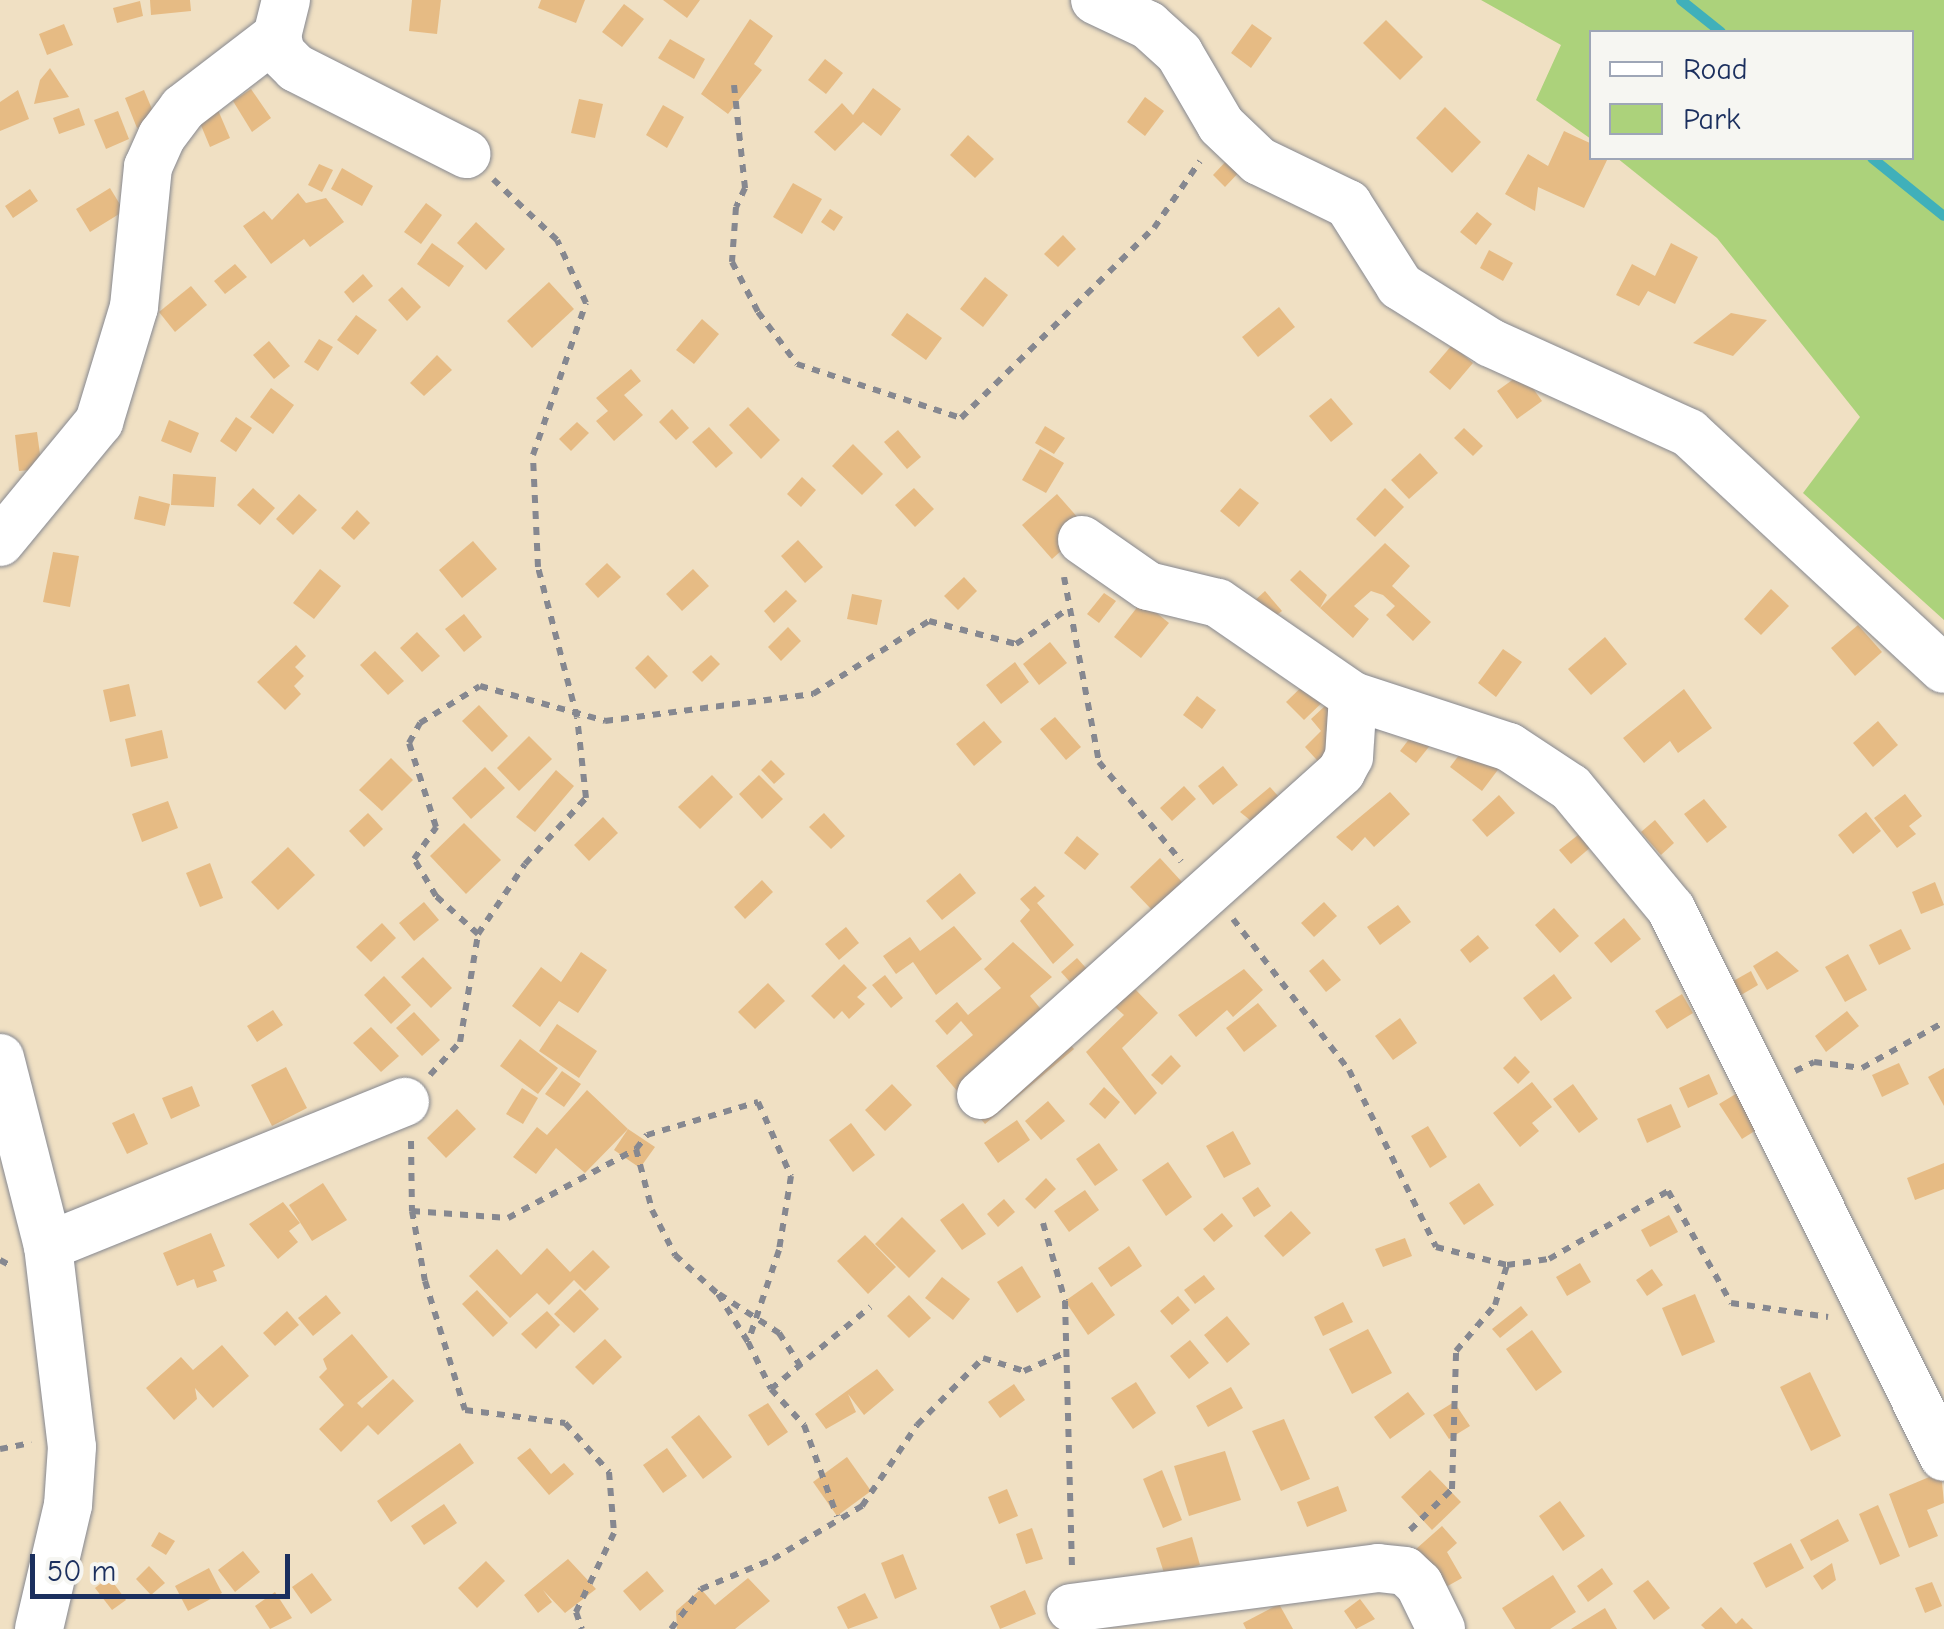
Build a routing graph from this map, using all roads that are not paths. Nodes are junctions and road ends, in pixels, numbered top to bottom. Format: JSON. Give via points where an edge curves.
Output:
{"nodes":[{"id":1,"x":1095,"y":0,"type":"edge"},
{"id":2,"x":281,"y":18,"type":"edge"},
{"id":3,"x":466,"y":154,"type":"road end"},
{"id":4,"x":1082,"y":540,"type":"road end"},
{"id":5,"x":0,"y":542,"type":"edge"},
{"id":6,"x":1944,"y":669,"type":"edge"},
{"id":7,"x":1352,"y":696,"type":"junction"},
{"id":8,"x":0,"y":1058,"type":"edge"},
{"id":9,"x":982,"y":1095,"type":"dead end"},
{"id":10,"x":405,"y":1102,"type":"road end"},
{"id":11,"x":48,"y":1246,"type":"junction"},
{"id":12,"x":1944,"y":1457,"type":"edge"},
{"id":13,"x":1071,"y":1608,"type":"road end"},
{"id":14,"x":39,"y":1629,"type":"edge"},
{"id":15,"x":1441,"y":1629,"type":"edge"}],
"edges":[{"from":1,"to":6,"type":"street","via":[[1148,25],[1179,53],[1221,125],[1278,174],[1348,204],[1400,286],[1492,343],[1688,434]]},
{"from":2,"to":3,"type":"street","via":[[280,53],[296,68]]},
{"from":2,"to":5,"type":"street","via":[[183,108],[162,136],[148,167],[134,307],[100,422]]},
{"from":4,"to":7,"type":"street","via":[[1148,586],[1218,603]]},
{"from":7,"to":9,"type":"street","via":[[1350,756],[1341,772]]},
{"from":7,"to":12,"type":"street","via":[[1509,747],[1572,788],[1670,909]]},
{"from":8,"to":11,"type":"street"},
{"from":10,"to":11,"type":"street"},
{"from":11,"to":14,"type":"street","via":[[73,1478]]},
{"from":13,"to":15,"type":"street","via":[[1352,1570],[1405,1572],[1420,1584]]}]}
